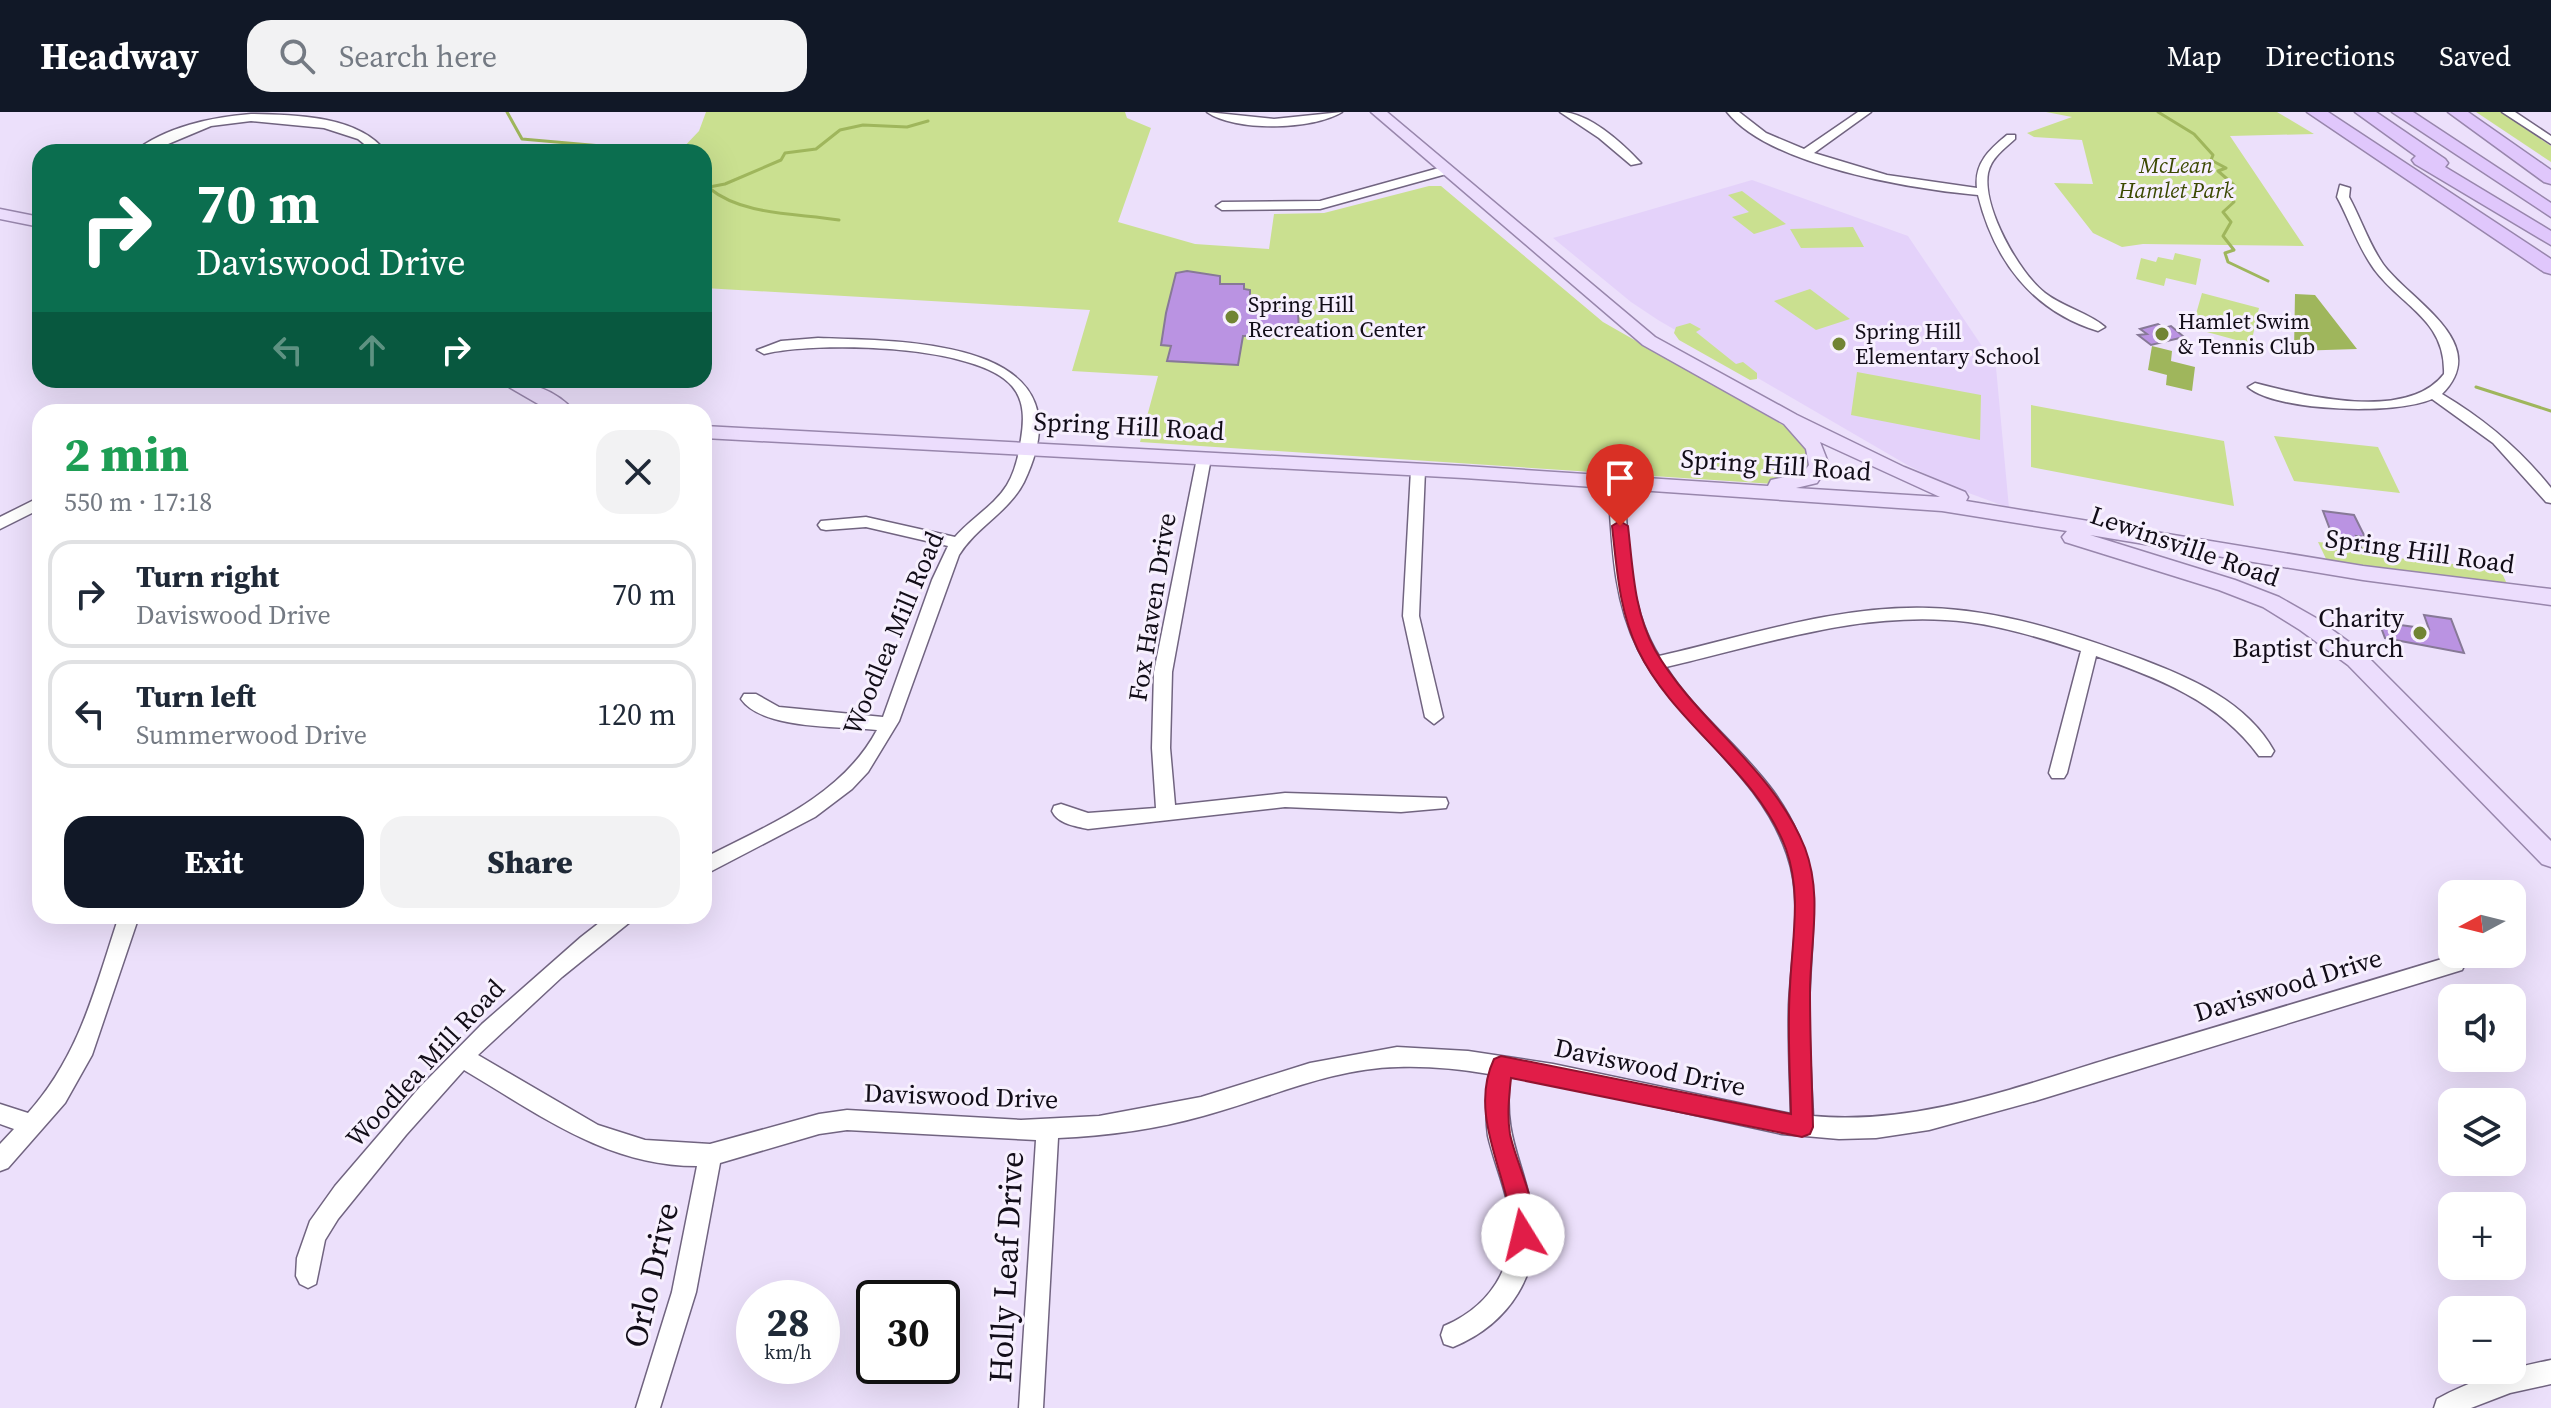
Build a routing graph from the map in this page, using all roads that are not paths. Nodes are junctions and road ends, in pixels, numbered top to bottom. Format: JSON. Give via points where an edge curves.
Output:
{"nodes":[{"id":1,"x":1213,"y":112,"type":"edge"},
{"id":2,"x":1336,"y":112,"type":"edge"},
{"id":3,"x":1378,"y":112,"type":"edge"},
{"id":4,"x":1566,"y":112,"type":"edge"},
{"id":5,"x":1733,"y":112,"type":"edge"},
{"id":6,"x":1865,"y":112,"type":"edge"},
{"id":7,"x":2316,"y":112,"type":"edge"},
{"id":8,"x":2341,"y":112,"type":"edge"},
{"id":9,"x":2364,"y":112,"type":"edge"},
{"id":10,"x":2401,"y":112,"type":"edge"},
{"id":11,"x":2457,"y":112,"type":"edge"},
{"id":12,"x":2508,"y":112,"type":"edge"},
{"id":13,"x":2482,"y":129,"type":"junction"},
{"id":14,"x":2011,"y":137,"type":"dead end"},
{"id":15,"x":2551,"y":141,"type":"edge"},
{"id":16,"x":155,"y":144,"type":"edge"},
{"id":17,"x":371,"y":144,"type":"edge"},
{"id":18,"x":2373,"y":150,"type":"junction"},
{"id":19,"x":1804,"y":154,"type":"junction"},
{"id":20,"x":1635,"y":163,"type":"dead end"},
{"id":21,"x":1446,"y":170,"type":"junction"},
{"id":22,"x":2551,"y":171,"type":"edge"},
{"id":23,"x":2551,"y":178,"type":"edge"},
{"id":24,"x":2344,"y":188,"type":"dead end"},
{"id":25,"x":1982,"y":192,"type":"junction"},
{"id":26,"x":1222,"y":206,"type":"dead end"},
{"id":27,"x":2551,"y":211,"type":"edge"},
{"id":28,"x":0,"y":214,"type":"edge"},
{"id":29,"x":32,"y":220,"type":"edge"},
{"id":30,"x":2551,"y":239,"type":"edge"},
{"id":31,"x":1552,"y":259,"type":"junction"},
{"id":32,"x":2551,"y":268,"type":"edge"},
{"id":33,"x":2551,"y":291,"type":"edge"},
{"id":34,"x":1627,"y":325,"type":"junction"},
{"id":35,"x":2098,"y":327,"type":"dead end"},
{"id":36,"x":1653,"y":328,"type":"junction"},
{"id":37,"x":764,"y":350,"type":"dead end"},
{"id":38,"x":1721,"y":383,"type":"junction"},
{"id":39,"x":1755,"y":387,"type":"junction"},
{"id":40,"x":2255,"y":387,"type":"dead end"},
{"id":41,"x":525,"y":388,"type":"edge"},
{"id":42,"x":2433,"y":394,"type":"junction"},
{"id":43,"x":552,"y":404,"type":"edge"},
{"id":44,"x":1790,"y":419,"type":"junction"},
{"id":45,"x":712,"y":432,"type":"edge"},
{"id":46,"x":1821,"y":432,"type":"junction"},
{"id":47,"x":1027,"y":450,"type":"junction"},
{"id":48,"x":1204,"y":458,"type":"junction"},
{"id":49,"x":1418,"y":470,"type":"junction"},
{"id":50,"x":1897,"y":472,"type":"junction"},
{"id":51,"x":1616,"y":482,"type":"junction"},
{"id":52,"x":1718,"y":490,"type":"junction"},
{"id":53,"x":2551,"y":498,"type":"edge"},
{"id":54,"x":32,"y":506,"type":"edge"},
{"id":55,"x":2004,"y":513,"type":"junction"},
{"id":56,"x":0,"y":524,"type":"edge"},
{"id":57,"x":826,"y":525,"type":"dead end"},
{"id":58,"x":2132,"y":534,"type":"junction"},
{"id":59,"x":958,"y":543,"type":"junction"},
{"id":60,"x":2297,"y":562,"type":"junction"},
{"id":61,"x":2551,"y":597,"type":"edge"},
{"id":62,"x":2271,"y":602,"type":"junction"},
{"id":63,"x":2090,"y":648,"type":"junction"},
{"id":64,"x":1654,"y":663,"type":"junction"},
{"id":65,"x":750,"y":699,"type":"dead end"},
{"id":66,"x":1434,"y":717,"type":"dead end"},
{"id":67,"x":888,"y":724,"type":"junction"},
{"id":68,"x":2265,"y":751,"type":"dead end"},
{"id":69,"x":2058,"y":773,"type":"dead end"},
{"id":70,"x":1439,"y":803,"type":"dead end"},
{"id":71,"x":1061,"y":811,"type":"dead end"},
{"id":72,"x":1166,"y":814,"type":"junction"},
{"id":73,"x":2551,"y":857,"type":"edge"},
{"id":74,"x":712,"y":863,"type":"edge"},
{"id":75,"x":126,"y":924,"type":"edge"},
{"id":76,"x":613,"y":924,"type":"edge"},
{"id":77,"x":2442,"y":968,"type":"edge"},
{"id":78,"x":464,"y":1058,"type":"junction"},
{"id":79,"x":1501,"y":1066,"type":"junction"},
{"id":80,"x":0,"y":1114,"type":"edge"},
{"id":81,"x":31,"y":1124,"type":"junction"},
{"id":82,"x":1802,"y":1127,"type":"junction"},
{"id":83,"x":1048,"y":1130,"type":"junction"},
{"id":84,"x":710,"y":1155,"type":"junction"},
{"id":85,"x":0,"y":1160,"type":"edge"},
{"id":86,"x":308,"y":1276,"type":"dead end"},
{"id":87,"x":1453,"y":1335,"type":"dead end"},
{"id":88,"x":2551,"y":1372,"type":"edge"},
{"id":89,"x":648,"y":1408,"type":"edge"},
{"id":90,"x":1031,"y":1408,"type":"edge"},
{"id":91,"x":2446,"y":1408,"type":"edge"}],
"edges":[{"from":1,"to":2,"type":"street","via":[[1273,124]]},
{"from":3,"to":21,"type":"main road","name":"Lewinsville Road"},
{"from":4,"to":20,"type":"street"},
{"from":5,"to":19,"type":"street","via":[[1758,134]]},
{"from":6,"to":19,"type":"street"},
{"from":7,"to":18,"type":"highway"},
{"from":8,"to":30,"type":"highway"},
{"from":9,"to":30,"type":"highway"},
{"from":10,"to":27,"type":"highway"},
{"from":11,"to":13,"type":"highway"},
{"from":12,"to":15,"type":"street"},
{"from":13,"to":22,"type":"highway"},
{"from":13,"to":23,"type":"highway"},
{"from":14,"to":25,"type":"street","via":[[1986,160]]},
{"from":16,"to":17,"type":"street","via":[[187,127],[248,113],[285,115],[351,132]]},
{"from":18,"to":32,"type":"highway"},
{"from":18,"to":33,"type":"highway"},
{"from":19,"to":25,"type":"street","via":[[1893,182]]},
{"from":21,"to":26,"type":"street","via":[[1320,205]]},
{"from":21,"to":31,"type":"main road","name":"Lewinsville Road"},
{"from":24,"to":42,"type":"street","via":[[2343,197],[2381,271],[2441,330],[2452,348],[2451,374]]},
{"from":25,"to":35,"type":"street","via":[[2001,251],[2015,272],[2050,301]]},
{"from":28,"to":29,"type":"main road"},
{"from":31,"to":34,"type":"main road","name":"Lewinsville Road"},
{"from":31,"to":36,"type":"main road","name":"Lewinsville Road","via":[[1575,267]]},
{"from":34,"to":36,"type":"main road"},
{"from":34,"to":38,"type":"main road","name":"Lewinsville Road"},
{"from":36,"to":39,"type":"main road","name":"Lewinsville Road"},
{"from":37,"to":47,"type":"street","name":"Woodlea Mill Road","via":[[808,344],[932,350],[975,358],[1011,377],[1026,395],[1033,418]]},
{"from":38,"to":39,"type":"main road"},
{"from":38,"to":44,"type":"main road","name":"Lewinsville Road"},
{"from":39,"to":46,"type":"main road","name":"Lewinsville Road"},
{"from":40,"to":42,"type":"street","via":[[2286,397],[2366,405]]},
{"from":41,"to":43,"type":"main road"},
{"from":42,"to":53,"type":"street","via":[[2506,445]]},
{"from":44,"to":46,"type":"main road","name":"Lewinsville Road"},
{"from":44,"to":52,"type":"main road","via":[[1815,448],[1816,472],[1810,478]]},
{"from":45,"to":47,"type":"main road","name":"Spring Hill Road"},
{"from":46,"to":50,"type":"main road","name":"Lewinsville Road"},
{"from":47,"to":48,"type":"main road","name":"Spring Hill Road"},
{"from":47,"to":59,"type":"street","name":"Woodlea Mill Road","via":[[1013,488]]},
{"from":48,"to":49,"type":"main road","name":"Spring Hill Road"},
{"from":48,"to":72,"type":"street","name":"Fox Haven Drive","via":[[1163,672]]},
{"from":49,"to":51,"type":"main road","name":"Spring Hill Road"},
{"from":49,"to":66,"type":"street","via":[[1411,616]]},
{"from":50,"to":55,"type":"main road","name":"Lewinsville Road"},
{"from":50,"to":58,"type":"main road"},
{"from":51,"to":52,"type":"main road","name":"Spring Hill Road"},
{"from":51,"to":64,"type":"street","via":[[1629,607]]},
{"from":52,"to":55,"type":"main road","name":"Spring Hill Road","via":[[1942,504]]},
{"from":54,"to":56,"type":"street"},
{"from":55,"to":58,"type":"main road","name":"Spring Hill Road"},
{"from":55,"to":62,"type":"main road","name":"Lewinsville Road"},
{"from":57,"to":59,"type":"street","via":[[866,522]]},
{"from":58,"to":60,"type":"main road","name":"Spring Hill Road"},
{"from":59,"to":67,"type":"street","name":"Woodlea Mill Road"},
{"from":60,"to":61,"type":"main road","name":"Spring Hill Road"},
{"from":60,"to":62,"type":"main road","via":[[2261,561],[2248,568],[2249,581]]},
{"from":62,"to":73,"type":"main road","name":"Lewinsville Road","via":[[2356,659]]},
{"from":63,"to":64,"type":"street","via":[[1969,616],[1892,614]]},
{"from":63,"to":68,"type":"street","via":[[2208,697],[2241,720]]},
{"from":63,"to":69,"type":"street"},
{"from":64,"to":82,"type":"street","via":[[1758,783],[1797,852],[1807,901],[1800,989]]},
{"from":65,"to":67,"type":"street","via":[[779,714]]},
{"from":67,"to":74,"type":"street","name":"Woodlea Mill Road","via":[[875,750],[847,783],[805,813]]},
{"from":70,"to":72,"type":"street","via":[[1288,800]]},
{"from":71,"to":72,"type":"street","via":[[1088,821]]},
{"from":75,"to":81,"type":"street","via":[[85,1048],[57,1096]]},
{"from":76,"to":78,"type":"street","name":"Woodlea Mill Road","via":[[552,972]]},
{"from":77,"to":82,"type":"street","name":"Daviswood Drive","via":[[1929,1120],[1876,1128]]},
{"from":78,"to":84,"type":"street","name":"Daviswood Drive","via":[[617,1144]]},
{"from":78,"to":86,"type":"street","name":"Woodlea Mill Road","via":[[387,1140],[319,1229]]},
{"from":79,"to":82,"type":"street","name":"Daviswood Drive"},
{"from":79,"to":83,"type":"street","name":"Daviswood Drive","via":[[1432,1057],[1359,1062],[1149,1118]]},
{"from":79,"to":87,"type":"street","via":[[1499,1136],[1522,1214],[1520,1256],[1502,1301],[1471,1329]]},
{"from":80,"to":81,"type":"street"},
{"from":81,"to":85,"type":"street"},
{"from":83,"to":84,"type":"street","name":"Daviswood Drive","via":[[847,1120]]},
{"from":83,"to":90,"type":"street","name":"Holly Leaf Drive"},
{"from":84,"to":89,"type":"street","name":"Orlo Drive","via":[[684,1292]]},
{"from":88,"to":91,"type":"street","via":[[2510,1379]]}]}
